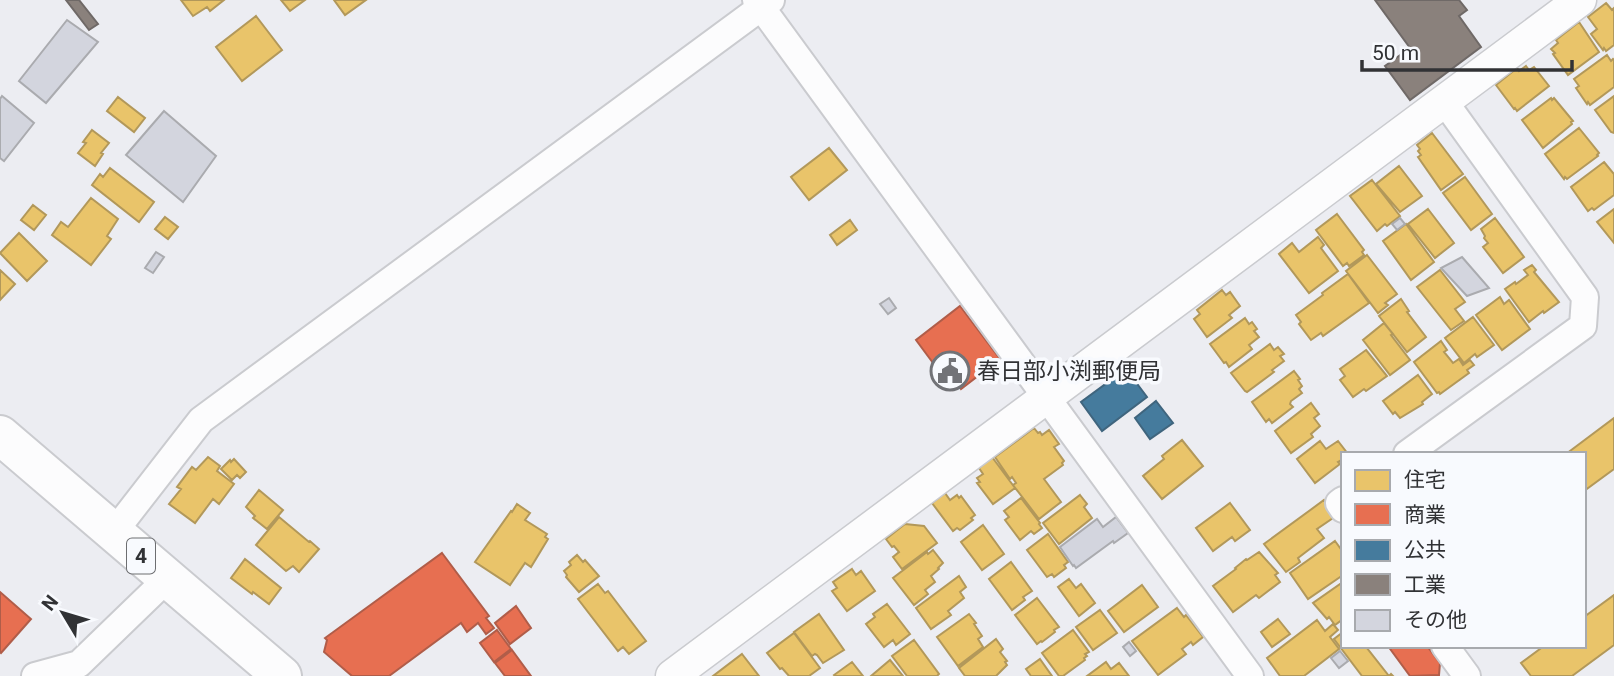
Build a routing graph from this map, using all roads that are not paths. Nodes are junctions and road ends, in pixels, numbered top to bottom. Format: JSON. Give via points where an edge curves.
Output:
{"nodes":[{"id":1,"x":1580,"y":0,"type":"edge"},
{"id":2,"x":762,"y":2,"type":"edge"},
{"id":3,"x":1444,"y":101,"type":"junction"},
{"id":4,"x":1046,"y":398,"type":"junction"},
{"id":5,"x":0,"y":435,"type":"edge"},
{"id":6,"x":1410,"y":452,"type":"edge"},
{"id":7,"x":114,"y":532,"type":"junction"},
{"id":8,"x":168,"y":578,"type":"junction"},
{"id":9,"x":1446,"y":648,"type":"edge"},
{"id":10,"x":35,"y":676,"type":"edge"},
{"id":11,"x":282,"y":676,"type":"edge"},
{"id":12,"x":672,"y":676,"type":"edge"},
{"id":13,"x":1250,"y":676,"type":"edge"},
{"id":14,"x":1467,"y":676,"type":"edge"}],
"edges":[{"from":1,"to":3,"type":"street"},
{"from":2,"to":4,"type":"street"},
{"from":2,"to":7,"type":"street","via":[[201,421]]},
{"from":3,"to":4,"type":"street"},
{"from":3,"to":6,"type":"street","via":[[1585,297],[1583,326]]},
{"from":4,"to":12,"type":"street"},
{"from":4,"to":13,"type":"street"},
{"from":5,"to":7,"type":"highway","number":"4"},
{"from":7,"to":8,"type":"highway","number":"4"},
{"from":8,"to":10,"type":"street","via":[[79,664]]},
{"from":8,"to":11,"type":"highway","number":"4"},
{"from":9,"to":14,"type":"street"}]}
